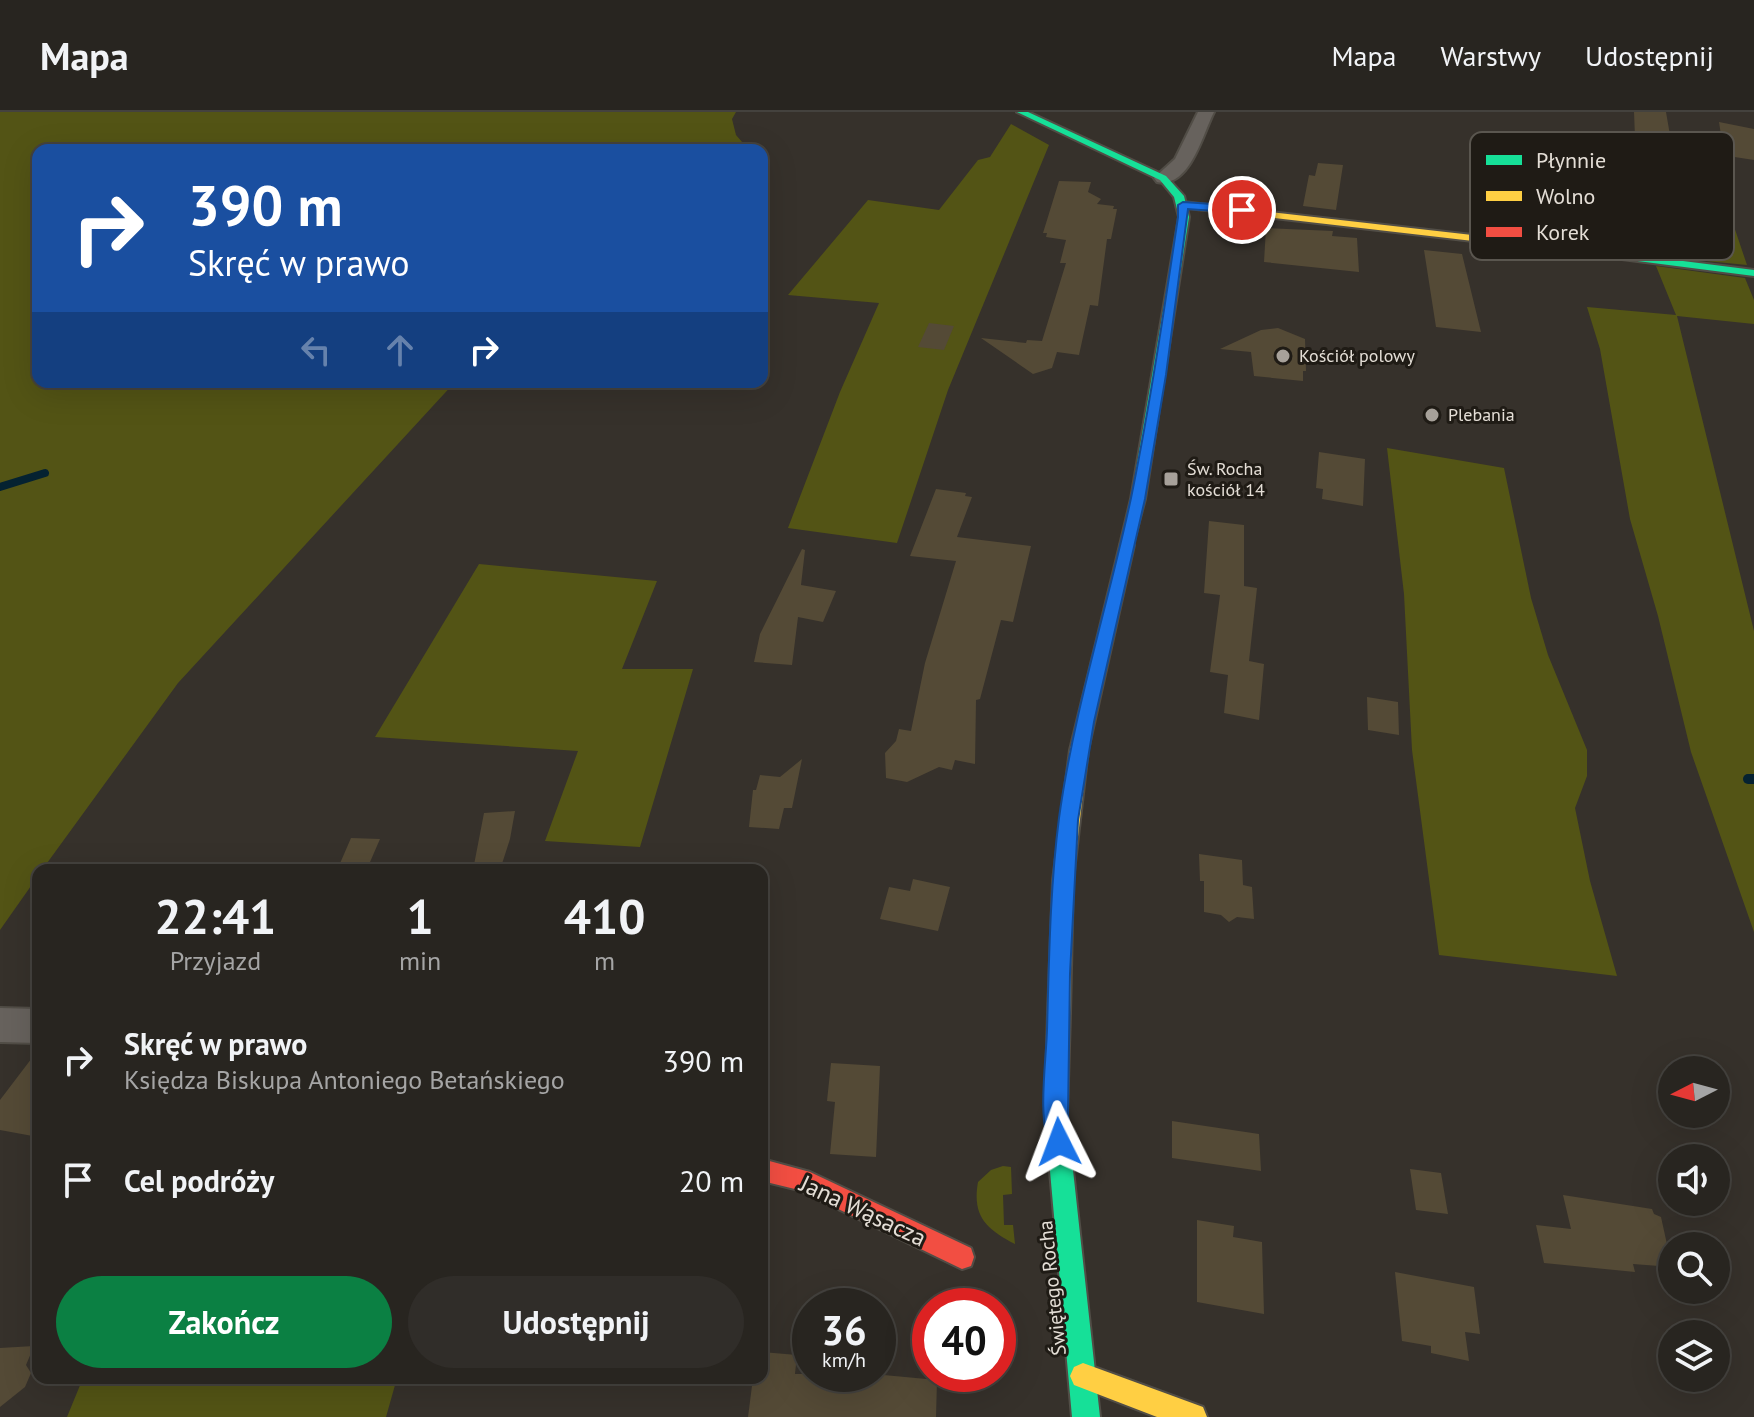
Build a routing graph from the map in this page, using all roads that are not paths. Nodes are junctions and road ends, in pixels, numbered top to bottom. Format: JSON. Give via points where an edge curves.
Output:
{"nodes":[{"id":1,"x":1021,"y":112,"type":"edge"},
{"id":2,"x":1206,"y":112,"type":"edge"},
{"id":3,"x":1163,"y":178,"type":"junction"},
{"id":4,"x":1183,"y":205,"type":"junction"},
{"id":5,"x":1470,"y":237,"type":"edge"},
{"id":6,"x":1652,"y":260,"type":"edge"},
{"id":7,"x":1754,"y":273,"type":"edge"},
{"id":8,"x":0,"y":1025,"type":"edge"},
{"id":9,"x":32,"y":1026,"type":"edge"},
{"id":10,"x":768,"y":1172,"type":"edge"},
{"id":11,"x":962,"y":1257,"type":"dead end"},
{"id":12,"x":1083,"y":1376,"type":"junction"},
{"id":13,"x":1086,"y":1417,"type":"edge"},
{"id":14,"x":1193,"y":1417,"type":"edge"}],
"edges":[{"from":1,"to":3,"type":"street"},
{"from":2,"to":3,"type":"street","via":[[1181,167]]},
{"from":3,"to":4,"type":"street"},
{"from":4,"to":5,"type":"street"},
{"from":4,"to":12,"type":"street","name":"Świętego Rocha","via":[[1152,422],[1079,750],[1063,880],[1056,1115]]},
{"from":6,"to":7,"type":"street"},
{"from":8,"to":9,"type":"street"},
{"from":10,"to":11,"type":"street","name":"Jana Wąsacza","via":[[802,1180]]},
{"from":12,"to":13,"type":"street","name":"Świętego Rocha"},
{"from":12,"to":14,"type":"street"}]}
